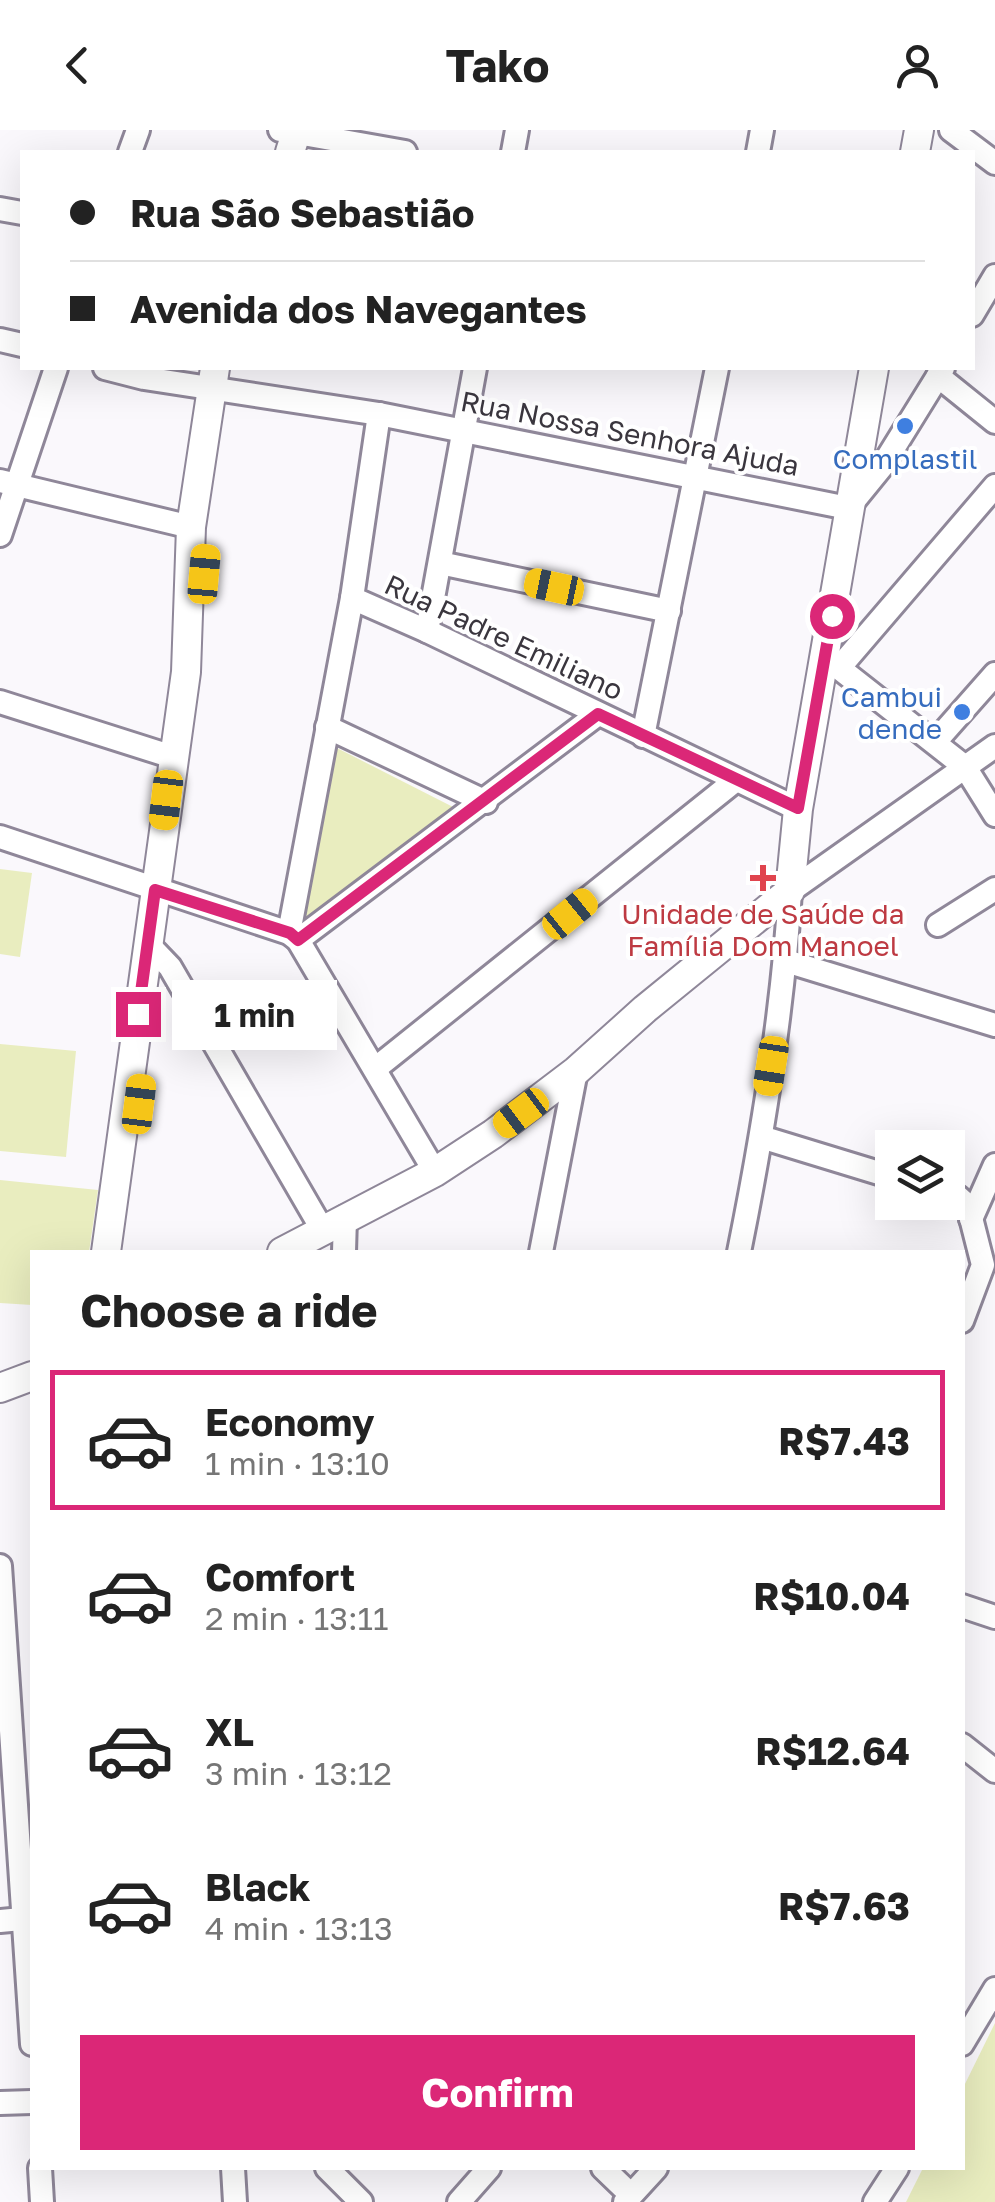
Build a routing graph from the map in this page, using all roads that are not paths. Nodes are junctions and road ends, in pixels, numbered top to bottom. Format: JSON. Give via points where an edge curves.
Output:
{"nodes":[{"id":1,"x":951,"y":130,"type":"edge"},
{"id":2,"x":286,"y":137,"type":"edge"},
{"id":3,"x":389,"y":150,"type":"edge"},
{"id":4,"x":995,"y":163,"type":"edge"},
{"id":5,"x":995,"y":276,"type":"edge"},
{"id":6,"x":975,"y":310,"type":"edge"},
{"id":7,"x":55,"y":370,"type":"edge"},
{"id":8,"x":113,"y":370,"type":"edge"},
{"id":9,"x":474,"y":370,"type":"edge"},
{"id":10,"x":717,"y":370,"type":"edge"},
{"id":11,"x":874,"y":370,"type":"edge"},
{"id":12,"x":940,"y":372,"type":"edge"},
{"id":13,"x":220,"y":378,"type":"edge"},
{"id":14,"x":379,"y":414,"type":"junction"},
{"id":15,"x":995,"y":422,"type":"edge"},
{"id":16,"x":462,"y":430,"type":"junction"},
{"id":17,"x":696,"y":478,"type":"junction"},
{"id":18,"x":9,"y":483,"type":"edge"},
{"id":19,"x":995,"y":486,"type":"edge"},
{"id":20,"x":848,"y":508,"type":"junction"},
{"id":21,"x":191,"y":527,"type":"junction"},
{"id":22,"x":0,"y":535,"type":"edge"},
{"id":23,"x":440,"y":563,"type":"junction"},
{"id":24,"x":352,"y":598,"type":"junction"},
{"id":25,"x":669,"y":611,"type":"junction"},
{"id":26,"x":427,"y":631,"type":"junction"},
{"id":27,"x":832,"y":666,"type":"junction"},
{"id":28,"x":995,"y":674,"type":"edge"},
{"id":29,"x":0,"y":702,"type":"edge"},
{"id":30,"x":598,"y":714,"type":"junction"},
{"id":31,"x":327,"y":727,"type":"junction"},
{"id":32,"x":643,"y":736,"type":"junction"},
{"id":33,"x":936,"y":742,"type":"junction"},
{"id":34,"x":995,"y":746,"type":"edge"},
{"id":35,"x":172,"y":758,"type":"junction"},
{"id":36,"x":965,"y":767,"type":"junction"},
{"id":37,"x":736,"y":780,"type":"junction"},
{"id":38,"x":486,"y":802,"type":"junction"},
{"id":39,"x":798,"y":808,"type":"junction"},
{"id":40,"x":995,"y":816,"type":"edge"},
{"id":41,"x":0,"y":837,"type":"edge"},
{"id":42,"x":790,"y":891,"type":"junction"},
{"id":43,"x":160,"y":892,"type":"junction"},
{"id":44,"x":993,"y":894,"type":"edge"},
{"id":45,"x":938,"y":925,"type":"dead end"},
{"id":46,"x":294,"y":936,"type":"junction"},
{"id":47,"x":153,"y":948,"type":"junction"},
{"id":48,"x":786,"y":961,"type":"junction"},
{"id":49,"x":995,"y":1025,"type":"edge"},
{"id":50,"x":376,"y":1068,"type":"junction"},
{"id":51,"x":576,"y":1071,"type":"junction"},
{"id":52,"x":760,"y":1136,"type":"junction"},
{"id":53,"x":995,"y":1165,"type":"edge"},
{"id":54,"x":875,"y":1171,"type":"edge"},
{"id":55,"x":435,"y":1172,"type":"junction"},
{"id":56,"x":965,"y":1202,"type":"edge"},
{"id":57,"x":971,"y":1219,"type":"junction"},
{"id":58,"x":334,"y":1223,"type":"junction"},
{"id":59,"x":106,"y":1250,"type":"edge"},
{"id":60,"x":122,"y":1250,"type":"edge"},
{"id":61,"x":286,"y":1250,"type":"edge"},
{"id":62,"x":343,"y":1250,"type":"edge"},
{"id":63,"x":541,"y":1250,"type":"edge"},
{"id":64,"x":739,"y":1250,"type":"edge"},
{"id":65,"x":989,"y":1267,"type":"edge"},
{"id":66,"x":965,"y":1315,"type":"edge"},
{"id":67,"x":30,"y":1377,"type":"edge"},
{"id":68,"x":0,"y":1388,"type":"edge"},
{"id":69,"x":0,"y":1566,"type":"edge"},
{"id":70,"x":965,"y":1607,"type":"edge"},
{"id":71,"x":995,"y":1617,"type":"edge"},
{"id":72,"x":6,"y":1738,"type":"edge"},
{"id":73,"x":965,"y":1746,"type":"edge"},
{"id":74,"x":995,"y":1771,"type":"edge"},
{"id":75,"x":29,"y":1918,"type":"edge"},
{"id":76,"x":0,"y":1921,"type":"edge"},
{"id":77,"x":30,"y":1960,"type":"edge"},
{"id":78,"x":995,"y":1990,"type":"edge"},
{"id":79,"x":965,"y":2039,"type":"edge"},
{"id":80,"x":30,"y":2102,"type":"edge"},
{"id":81,"x":0,"y":2104,"type":"edge"},
{"id":82,"x":40,"y":2170,"type":"edge"},
{"id":83,"x":233,"y":2170,"type":"edge"},
{"id":84,"x":487,"y":2170,"type":"edge"},
{"id":85,"x":606,"y":2170,"type":"edge"},
{"id":86,"x":654,"y":2170,"type":"edge"},
{"id":87,"x":896,"y":2170,"type":"edge"},
{"id":88,"x":337,"y":2171,"type":"edge"},
{"id":89,"x":628,"y":2199,"type":"edge"},
{"id":90,"x":42,"y":2202,"type":"edge"},
{"id":91,"x":235,"y":2202,"type":"edge"},
{"id":92,"x":361,"y":2202,"type":"edge"},
{"id":93,"x":459,"y":2202,"type":"edge"},
{"id":94,"x":876,"y":2202,"type":"edge"}],
"edges":[{"from":1,"to":4,"type":"street"},
{"from":2,"to":3,"type":"street"},
{"from":5,"to":6,"type":"street"},
{"from":7,"to":18,"type":"street"},
{"from":8,"to":13,"type":"street","name":"Rua Nossa Senhora Ajuda","via":[[144,378]]},
{"from":9,"to":16,"type":"street"},
{"from":10,"to":17,"type":"street"},
{"from":11,"to":20,"type":"main road"},
{"from":12,"to":15,"type":"street"},
{"from":12,"to":20,"type":"street"},
{"from":13,"to":14,"type":"street","name":"Rua Nossa Senhora Ajuda"},
{"from":13,"to":21,"type":"main road"},
{"from":13,"to":43,"type":"main road","via":[[199,672]]},
{"from":14,"to":16,"type":"street","name":"Rua Nossa Senhora Ajuda"},
{"from":14,"to":24,"type":"street","name":"Rua Padre Emiliano"},
{"from":16,"to":17,"type":"street","name":"Rua Nossa Senhora Ajuda"},
{"from":16,"to":23,"type":"street"},
{"from":17,"to":20,"type":"street","name":"Rua Nossa Senhora Ajuda"},
{"from":17,"to":25,"type":"street"},
{"from":18,"to":21,"type":"street"},
{"from":18,"to":22,"type":"street"},
{"from":19,"to":27,"type":"street"},
{"from":20,"to":27,"type":"main road"},
{"from":21,"to":35,"type":"main road","via":[[186,672]]},
{"from":23,"to":25,"type":"street"},
{"from":23,"to":26,"type":"street"},
{"from":24,"to":26,"type":"street","name":"Rua Padre Emiliano"},
{"from":24,"to":31,"type":"street"},
{"from":25,"to":32,"type":"street"},
{"from":26,"to":30,"type":"street","name":"Rua Padre Emiliano"},
{"from":27,"to":33,"type":"street"},
{"from":27,"to":39,"type":"main road"},
{"from":28,"to":33,"type":"street"},
{"from":29,"to":35,"type":"street"},
{"from":30,"to":32,"type":"street","name":"Rua Padre Emiliano"},
{"from":30,"to":38,"type":"street"},
{"from":31,"to":38,"type":"street"},
{"from":31,"to":46,"type":"street"},
{"from":32,"to":37,"type":"street","name":"Rua Padre Emiliano"},
{"from":33,"to":36,"type":"street"},
{"from":34,"to":36,"type":"street"},
{"from":35,"to":43,"type":"main road"},
{"from":36,"to":40,"type":"street"},
{"from":36,"to":42,"type":"street"},
{"from":37,"to":39,"type":"street","name":"Rua Padre Emiliano"},
{"from":37,"to":50,"type":"street"},
{"from":38,"to":46,"type":"street"},
{"from":39,"to":42,"type":"main road"},
{"from":41,"to":43,"type":"street"},
{"from":42,"to":48,"type":"street"},
{"from":42,"to":51,"type":"main road"},
{"from":43,"to":46,"type":"street"},
{"from":43,"to":47,"type":"main road"},
{"from":44,"to":45,"type":"street"},
{"from":46,"to":50,"type":"street"},
{"from":47,"to":58,"type":"street"},
{"from":47,"to":59,"type":"main road"},
{"from":47,"to":60,"type":"main road"},
{"from":48,"to":49,"type":"street"},
{"from":48,"to":52,"type":"street"},
{"from":50,"to":55,"type":"street"},
{"from":51,"to":55,"type":"main road"},
{"from":51,"to":63,"type":"street"},
{"from":52,"to":54,"type":"street"},
{"from":52,"to":64,"type":"street"},
{"from":53,"to":57,"type":"street"},
{"from":55,"to":58,"type":"main road"},
{"from":56,"to":57,"type":"street"},
{"from":57,"to":65,"type":"street"},
{"from":58,"to":61,"type":"main road"},
{"from":58,"to":62,"type":"street"},
{"from":65,"to":66,"type":"street"},
{"from":67,"to":68,"type":"main road"},
{"from":69,"to":72,"type":"street"},
{"from":70,"to":71,"type":"street"},
{"from":72,"to":75,"type":"street"},
{"from":73,"to":74,"type":"street"},
{"from":75,"to":76,"type":"street"},
{"from":75,"to":77,"type":"street"},
{"from":78,"to":79,"type":"street"},
{"from":80,"to":81,"type":"street"},
{"from":82,"to":90,"type":"street"},
{"from":83,"to":91,"type":"street"},
{"from":84,"to":93,"type":"street"},
{"from":85,"to":89,"type":"street"},
{"from":86,"to":89,"type":"street"},
{"from":87,"to":94,"type":"street"},
{"from":88,"to":92,"type":"street"}]}
